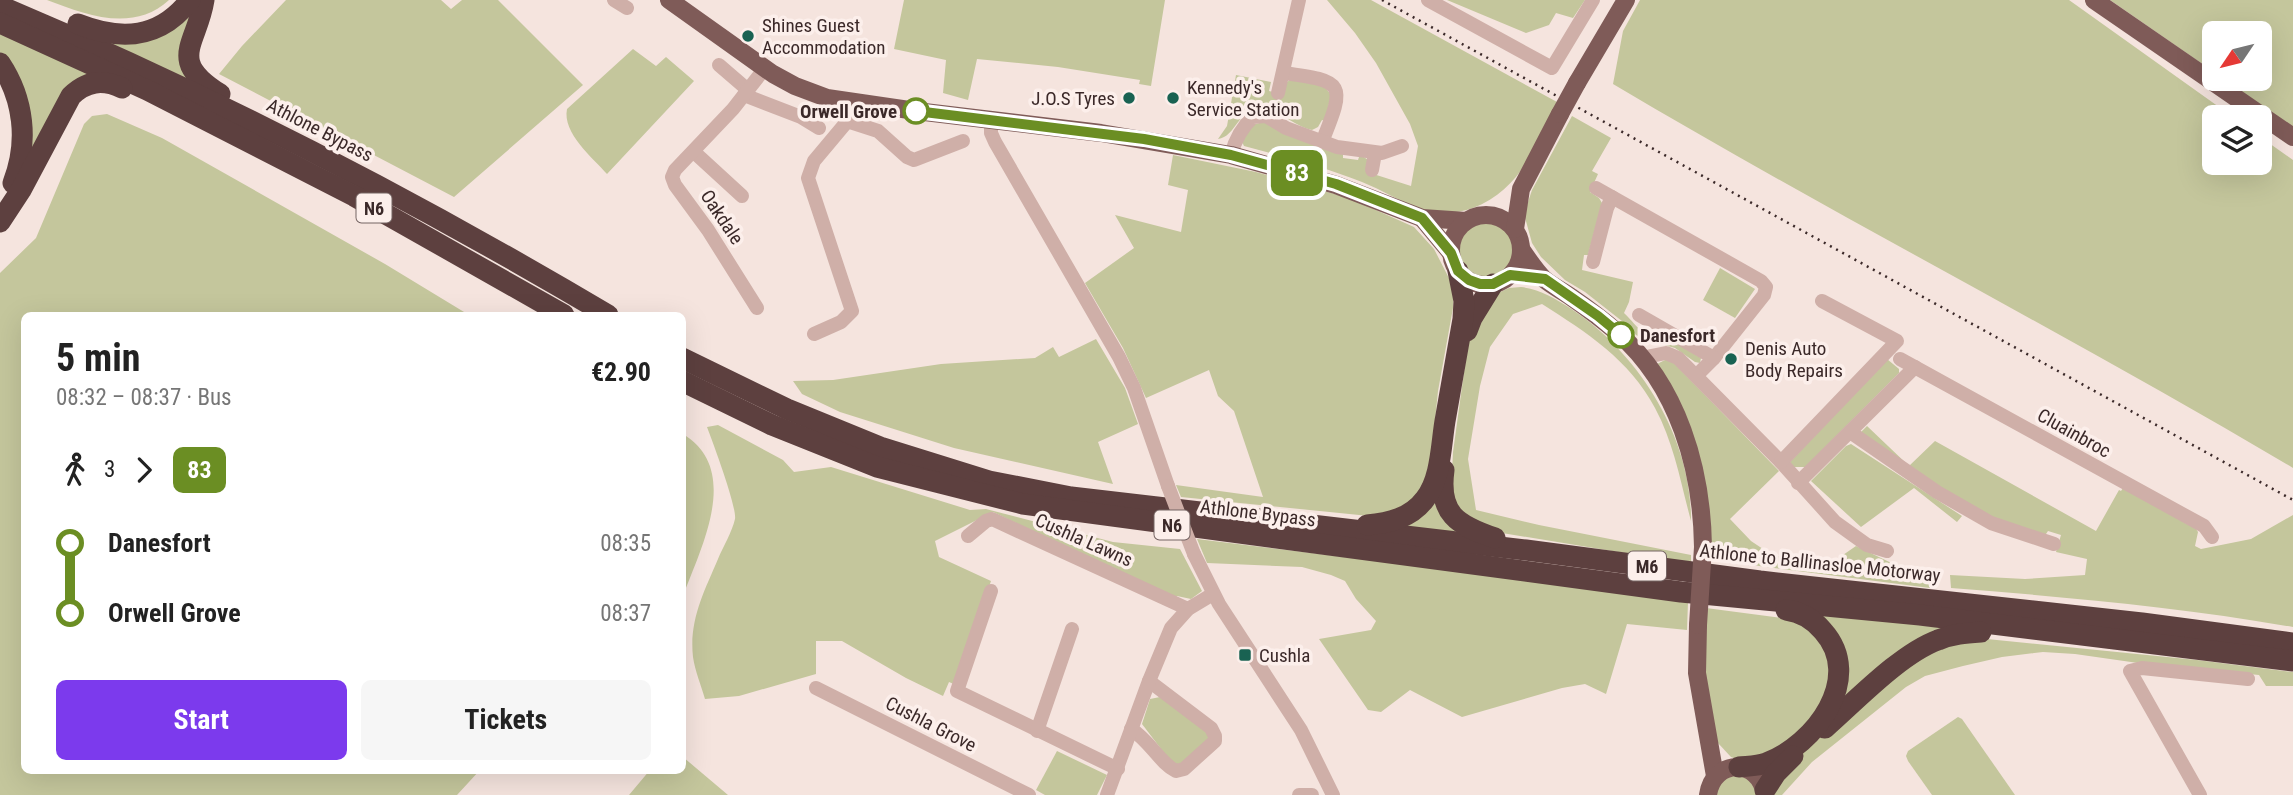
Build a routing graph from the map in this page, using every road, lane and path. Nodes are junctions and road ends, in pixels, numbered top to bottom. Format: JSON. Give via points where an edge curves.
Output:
{"nodes":[{"id":1,"x":10,"y":0,"type":"edge"},
{"id":2,"x":190,"y":0,"type":"edge"},
{"id":3,"x":204,"y":0,"type":"edge"},
{"id":4,"x":614,"y":0,"type":"edge"},
{"id":5,"x":669,"y":0,"type":"edge"},
{"id":6,"x":1299,"y":0,"type":"edge"},
{"id":7,"x":1428,"y":0,"type":"edge"},
{"id":8,"x":1593,"y":0,"type":"edge"},
{"id":9,"x":1626,"y":0,"type":"edge"},
{"id":10,"x":2094,"y":0,"type":"edge"},
{"id":11,"x":0,"y":6,"type":"edge"},
{"id":12,"x":627,"y":8,"type":"dead end"},
{"id":13,"x":0,"y":23,"type":"edge"},
{"id":14,"x":0,"y":63,"type":"edge"},
{"id":15,"x":719,"y":65,"type":"dead end"},
{"id":16,"x":765,"y":68,"type":"junction"},
{"id":17,"x":1283,"y":73,"type":"junction"},
{"id":18,"x":746,"y":92,"type":"junction"},
{"id":19,"x":1278,"y":93,"type":"dead end"},
{"id":20,"x":851,"y":102,"type":"junction"},
{"id":21,"x":181,"y":108,"type":"junction"},
{"id":22,"x":992,"y":120,"type":"junction"},
{"id":23,"x":847,"y":121,"type":"junction"},
{"id":24,"x":819,"y":128,"type":"dead end"},
{"id":25,"x":274,"y":131,"type":"junction"},
{"id":26,"x":2293,"y":137,"type":"edge"},
{"id":27,"x":963,"y":141,"type":"dead end"},
{"id":28,"x":1322,"y":142,"type":"junction"},
{"id":29,"x":1402,"y":146,"type":"dead end"},
{"id":30,"x":694,"y":152,"type":"junction"},
{"id":31,"x":1375,"y":153,"type":"junction"},
{"id":32,"x":1231,"y":155,"type":"junction"},
{"id":33,"x":1371,"y":170,"type":"dead end"},
{"id":34,"x":1597,"y":188,"type":"dead end"},
{"id":35,"x":1521,"y":189,"type":"junction"},
{"id":36,"x":742,"y":196,"type":"dead end"},
{"id":37,"x":1612,"y":197,"type":"junction"},
{"id":38,"x":0,"y":206,"type":"edge"},
{"id":39,"x":1488,"y":215,"type":"junction"},
{"id":40,"x":1422,"y":218,"type":"junction"},
{"id":41,"x":1466,"y":220,"type":"junction"},
{"id":42,"x":0,"y":222,"type":"edge"},
{"id":43,"x":1515,"y":229,"type":"junction"},
{"id":44,"x":1521,"y":249,"type":"junction"},
{"id":45,"x":1454,"y":262,"type":"junction"},
{"id":46,"x":1593,"y":262,"type":"dead end"},
{"id":47,"x":1502,"y":279,"type":"junction"},
{"id":48,"x":1545,"y":279,"type":"junction"},
{"id":49,"x":1822,"y":302,"type":"dead end"},
{"id":50,"x":757,"y":308,"type":"dead end"},
{"id":51,"x":559,"y":312,"type":"edge"},
{"id":52,"x":603,"y":312,"type":"edge"},
{"id":53,"x":1639,"y":315,"type":"dead end"},
{"id":54,"x":814,"y":334,"type":"dead end"},
{"id":55,"x":1642,"y":358,"type":"junction"},
{"id":56,"x":1714,"y":358,"type":"junction"},
{"id":57,"x":1900,"y":359,"type":"dead end"},
{"id":58,"x":686,"y":360,"type":"edge"},
{"id":59,"x":1914,"y":367,"type":"junction"},
{"id":60,"x":1697,"y":376,"type":"junction"},
{"id":61,"x":686,"y":383,"type":"edge"},
{"id":62,"x":1850,"y":432,"type":"junction"},
{"id":63,"x":1781,"y":462,"type":"junction"},
{"id":64,"x":1798,"y":483,"type":"junction"},
{"id":65,"x":1341,"y":529,"type":"junction"},
{"id":66,"x":968,"y":536,"type":"dead end"},
{"id":67,"x":2212,"y":537,"type":"dead end"},
{"id":68,"x":2054,"y":544,"type":"dead end"},
{"id":69,"x":1526,"y":550,"type":"junction"},
{"id":70,"x":1887,"y":551,"type":"dead end"},
{"id":71,"x":991,"y":591,"type":"dead end"},
{"id":72,"x":1681,"y":592,"type":"junction"},
{"id":73,"x":1213,"y":594,"type":"junction"},
{"id":74,"x":1188,"y":609,"type":"junction"},
{"id":75,"x":1072,"y":629,"type":"dead end"},
{"id":76,"x":2032,"y":630,"type":"junction"},
{"id":77,"x":2293,"y":643,"type":"edge"},
{"id":78,"x":2293,"y":661,"type":"edge"},
{"id":79,"x":2248,"y":679,"type":"dead end"},
{"id":80,"x":1149,"y":681,"type":"junction"},
{"id":81,"x":816,"y":688,"type":"dead end"},
{"id":82,"x":1131,"y":729,"type":"junction"},
{"id":83,"x":1037,"y":731,"type":"junction"},
{"id":84,"x":1709,"y":736,"type":"junction"},
{"id":85,"x":1736,"y":767,"type":"junction"},
{"id":86,"x":1118,"y":769,"type":"junction"},
{"id":87,"x":1716,"y":776,"type":"junction"},
{"id":88,"x":1765,"y":792,"type":"edge"},
{"id":89,"x":1029,"y":795,"type":"edge"},
{"id":90,"x":1107,"y":795,"type":"edge"},
{"id":91,"x":1299,"y":795,"type":"edge"},
{"id":92,"x":1312,"y":795,"type":"edge"},
{"id":93,"x":1333,"y":795,"type":"edge"},
{"id":94,"x":1708,"y":795,"type":"edge"},
{"id":95,"x":2200,"y":795,"type":"edge"}],
"edges":[{"from":1,"to":2,"type":"highway","via":[[120,36],[167,23]]},
{"from":3,"to":25,"type":"highway","via":[[190,41],[192,69],[210,88]]},
{"from":4,"to":12,"type":"street"},
{"from":5,"to":16,"type":"main road"},
{"from":6,"to":17,"type":"street"},
{"from":7,"to":8,"type":"street","via":[[1552,68]]},
{"from":9,"to":35,"type":"main road","bridge":true},
{"from":10,"to":26,"type":"main road"},
{"from":11,"to":25,"type":"highway","name":"Athlone Bypass","number":"N6","via":[[106,50]]},
{"from":13,"to":21,"type":"highway","number":"N6"},
{"from":14,"to":38,"type":"highway","via":[[18,98],[22,138],[15,180]]},
{"from":15,"to":18,"type":"street"},
{"from":16,"to":18,"type":"street","name":"Oakdale"},
{"from":16,"to":20,"type":"main road","via":[[810,92]]},
{"from":17,"to":19,"type":"street"},
{"from":17,"to":28,"type":"street","via":[[1325,79],[1337,93]]},
{"from":18,"to":24,"type":"street"},
{"from":18,"to":30,"type":"street","name":"Oakdale"},
{"from":20,"to":22,"type":"main road"},
{"from":20,"to":23,"type":"street"},
{"from":21,"to":42,"type":"highway","via":[[116,85],[100,82],[80,87],[63,108]]},
{"from":21,"to":51,"type":"highway","number":"N6","via":[[355,196]]},
{"from":22,"to":32,"type":"main road"},
{"from":22,"to":73,"type":"street","bridge":true,"via":[[995,142],[1134,388]]},
{"from":23,"to":27,"type":"street","via":[[878,131],[912,159]]},
{"from":23,"to":54,"type":"street","via":[[812,164],[808,178],[852,311],[841,322]]},
{"from":25,"to":52,"type":"highway","name":"Athlone Bypass","number":"N6"},
{"from":28,"to":31,"type":"street"},
{"from":28,"to":32,"type":"street","via":[[1266,116],[1253,117]]},
{"from":29,"to":31,"type":"street"},
{"from":30,"to":36,"type":"street","name":"Oakdale"},
{"from":30,"to":50,"type":"street","name":"Oakdale","via":[[672,179]]},
{"from":31,"to":33,"type":"street"},
{"from":32,"to":40,"type":"main road","via":[[1336,184]]},
{"from":34,"to":37,"type":"street"},
{"from":35,"to":39,"type":"main road"},
{"from":35,"to":43,"type":"main road"},
{"from":37,"to":46,"type":"street"},
{"from":37,"to":56,"type":"street","via":[[1766,287]]},
{"from":39,"to":41,"type":"main road"},
{"from":39,"to":43,"type":"main road"},
{"from":40,"to":41,"type":"main road"},
{"from":40,"to":45,"type":"main road"},
{"from":41,"to":45,"type":"main road","via":[[1452,238]]},
{"from":43,"to":44,"type":"main road"},
{"from":44,"to":47,"type":"main road","via":[[1519,261]]},
{"from":44,"to":48,"type":"main road"},
{"from":45,"to":47,"type":"main road","via":[[1469,280],[1480,284]]},
{"from":45,"to":65,"type":"highway","via":[[1464,301],[1463,319],[1431,491],[1414,510],[1388,523]]},
{"from":47,"to":48,"type":"main road"},
{"from":47,"to":69,"type":"highway","via":[[1472,318],[1463,341],[1444,498],[1448,511],[1465,527]]},
{"from":48,"to":55,"type":"main road","via":[[1598,316]]},
{"from":49,"to":63,"type":"street","via":[[1897,341]]},
{"from":53,"to":56,"type":"street"},
{"from":55,"to":60,"type":"street","via":[[1666,353]]},
{"from":55,"to":84,"type":"main road","bridge":true,"via":[[1674,409],[1690,451],[1701,503],[1697,673]]},
{"from":56,"to":60,"type":"street"},
{"from":57,"to":59,"type":"street","name":"Cluainbroc"},
{"from":58,"to":65,"type":"highway","name":"Athlone Bypass","number":"N6","via":[[833,429],[989,481],[1071,496]]},
{"from":59,"to":62,"type":"street"},
{"from":59,"to":67,"type":"street","name":"Cluainbroc","via":[[2204,526]]},
{"from":60,"to":63,"type":"street"},
{"from":61,"to":72,"type":"highway","name":"Athlone Bypass","number":"N6","via":[[866,463],[1023,504]]},
{"from":62,"to":64,"type":"street"},
{"from":62,"to":68,"type":"street","via":[[1991,523]]},
{"from":63,"to":64,"type":"street"},
{"from":64,"to":70,"type":"street","via":[[1851,535]]},
{"from":65,"to":69,"type":"highway","name":"Athlone to Ballinasloe Motorway","number":"M6"},
{"from":66,"to":74,"type":"street","name":"Cushla Lawns","via":[[992,519]]},
{"from":69,"to":77,"type":"highway","name":"Athlone to Ballinasloe Motorway","number":"M6"},
{"from":71,"to":83,"type":"street","via":[[953,689]]},
{"from":72,"to":76,"type":"highway","number":"M6"},
{"from":72,"to":85,"type":"highway","via":[[1723,605],[1806,615],[1832,642],[1838,657],[1840,672],[1833,701],[1814,729],[1764,764]]},
{"from":73,"to":74,"type":"street"},
{"from":73,"to":93,"type":"street","via":[[1301,730]]},
{"from":74,"to":80,"type":"street","via":[[1171,628]]},
{"from":75,"to":83,"type":"street"},
{"from":76,"to":78,"type":"highway","number":"M6"},
{"from":76,"to":88,"type":"highway","via":[[1965,633],[1927,644],[1803,746],[1776,773]]},
{"from":79,"to":95,"type":"street","via":[[2142,668],[2130,671]]},
{"from":80,"to":82,"type":"street"},
{"from":80,"to":82,"type":"street","via":[[1212,728],[1215,741],[1176,771]]},
{"from":81,"to":89,"type":"street","name":"Cushla Grove"},
{"from":82,"to":86,"type":"street"},
{"from":83,"to":86,"type":"street"},
{"from":84,"to":85,"type":"main road"},
{"from":84,"to":87,"type":"main road"},
{"from":85,"to":87,"type":"main road"},
{"from":85,"to":88,"type":"main road","via":[[1756,775]]},
{"from":86,"to":90,"type":"street"},
{"from":87,"to":94,"type":"main road"},
{"from":91,"to":92,"type":"street"}]}
